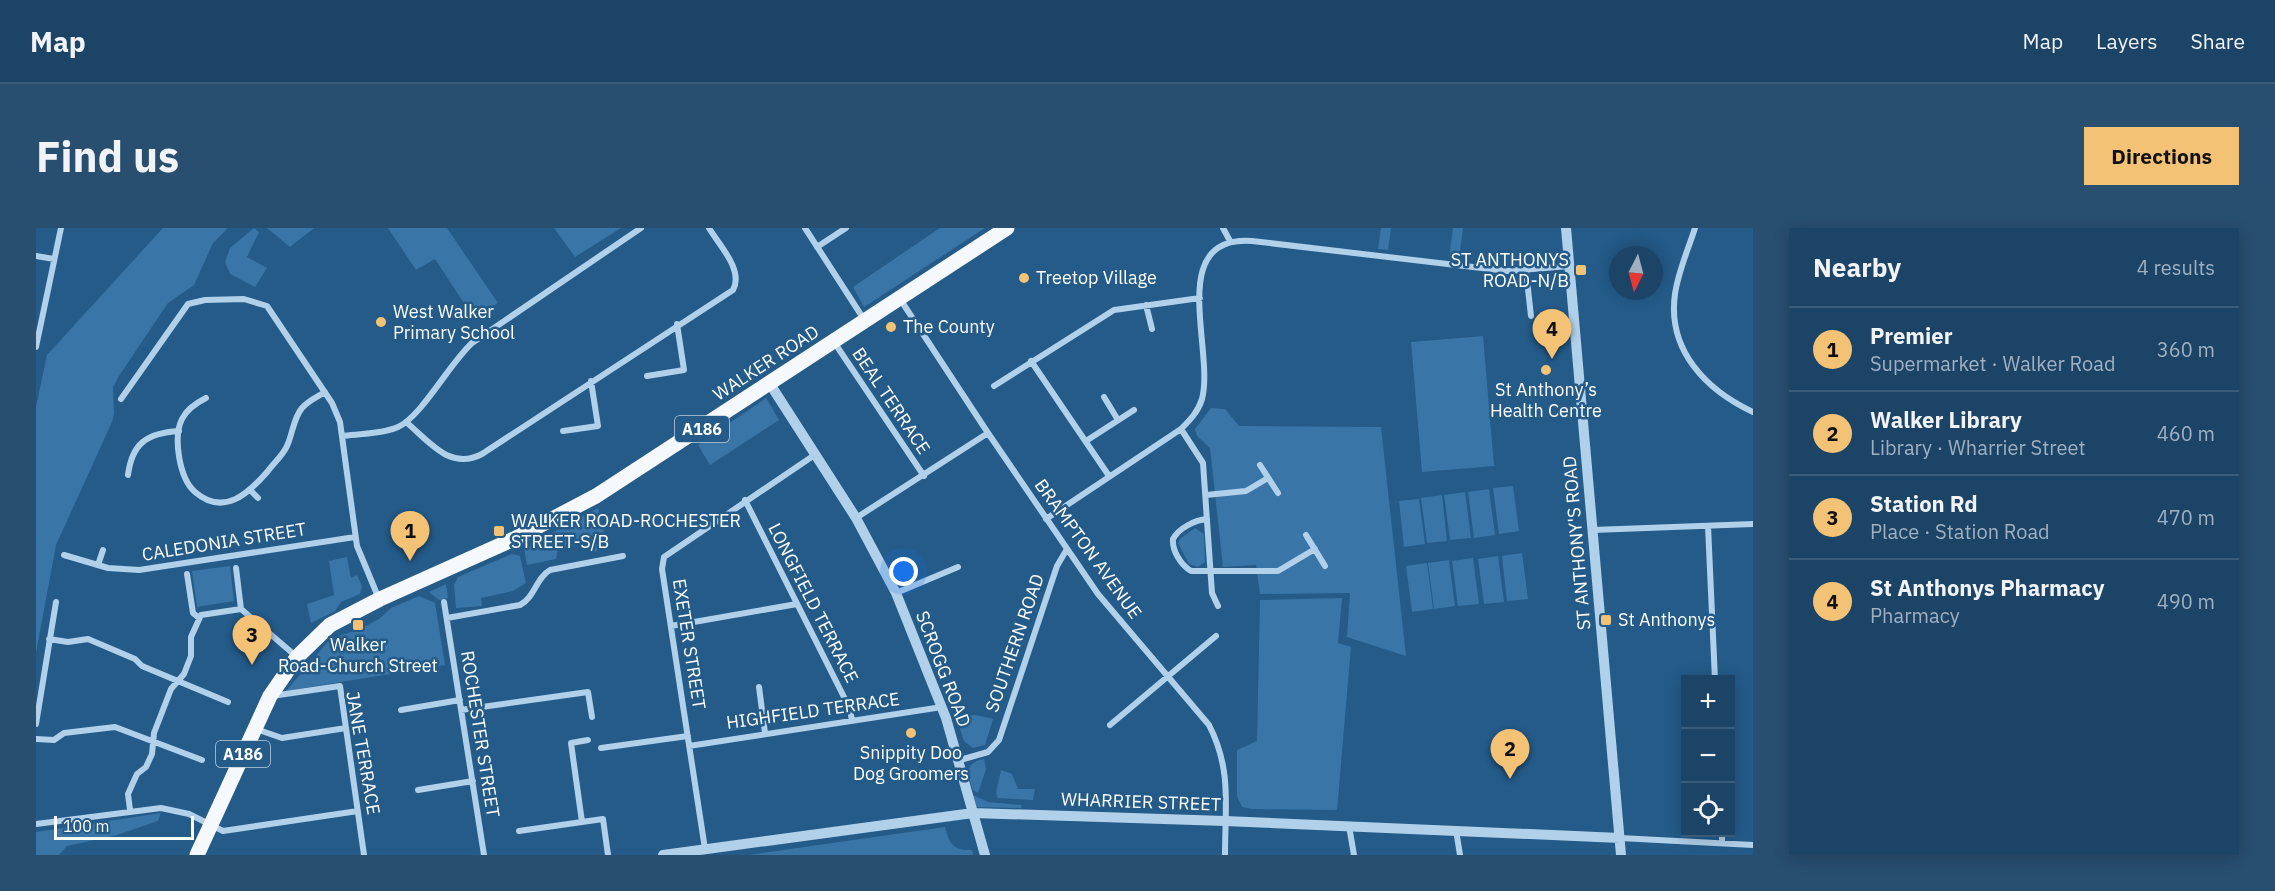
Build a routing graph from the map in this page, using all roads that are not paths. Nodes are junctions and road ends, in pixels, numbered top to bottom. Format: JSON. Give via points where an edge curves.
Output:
{"nodes":[{"id":1,"x":61,"y":228,"type":"edge"},
{"id":2,"x":641,"y":228,"type":"edge"},
{"id":3,"x":709,"y":228,"type":"edge"},
{"id":4,"x":805,"y":228,"type":"edge"},
{"id":5,"x":846,"y":228,"type":"edge"},
{"id":6,"x":1007,"y":228,"type":"edge"},
{"id":7,"x":1223,"y":228,"type":"edge"},
{"id":8,"x":1566,"y":228,"type":"edge"},
{"id":9,"x":1695,"y":228,"type":"edge"},
{"id":10,"x":1230,"y":241,"type":"junction"},
{"id":11,"x":817,"y":247,"type":"junction"},
{"id":12,"x":36,"y":256,"type":"edge"},
{"id":13,"x":54,"y":259,"type":"junction"},
{"id":14,"x":1569,"y":266,"type":"junction"},
{"id":15,"x":1526,"y":271,"type":"junction"},
{"id":16,"x":900,"y":298,"type":"junction"},
{"id":17,"x":1200,"y":298,"type":"junction"},
{"id":18,"x":1146,"y":305,"type":"junction"},
{"id":19,"x":1531,"y":316,"type":"dead end"},
{"id":20,"x":865,"y":321,"type":"junction"},
{"id":21,"x":677,"y":324,"type":"junction"},
{"id":22,"x":1152,"y":329,"type":"dead end"},
{"id":23,"x":834,"y":342,"type":"junction"},
{"id":24,"x":36,"y":346,"type":"edge"},
{"id":25,"x":1031,"y":361,"type":"junction"},
{"id":26,"x":647,"y":376,"type":"dead end"},
{"id":27,"x":591,"y":381,"type":"junction"},
{"id":28,"x":770,"y":384,"type":"junction"},
{"id":29,"x":994,"y":386,"type":"dead end"},
{"id":30,"x":325,"y":392,"type":"junction"},
{"id":31,"x":1104,"y":397,"type":"dead end"},
{"id":32,"x":206,"y":398,"type":"dead end"},
{"id":33,"x":121,"y":399,"type":"dead end"},
{"id":34,"x":1134,"y":410,"type":"dead end"},
{"id":35,"x":1753,"y":412,"type":"edge"},
{"id":36,"x":1118,"y":420,"type":"junction"},
{"id":37,"x":406,"y":422,"type":"junction"},
{"id":38,"x":1181,"y":429,"type":"junction"},
{"id":39,"x":178,"y":431,"type":"junction"},
{"id":40,"x":563,"y":431,"type":"dead end"},
{"id":41,"x":988,"y":433,"type":"junction"},
{"id":42,"x":342,"y":436,"type":"junction"},
{"id":43,"x":1086,"y":441,"type":"junction"},
{"id":44,"x":817,"y":453,"type":"junction"},
{"id":45,"x":1260,"y":465,"type":"dead end"},
{"id":46,"x":128,"y":475,"type":"dead end"},
{"id":47,"x":924,"y":476,"type":"junction"},
{"id":48,"x":1109,"y":476,"type":"junction"},
{"id":49,"x":1268,"y":478,"type":"junction"},
{"id":50,"x":250,"y":490,"type":"junction"},
{"id":51,"x":1278,"y":493,"type":"dead end"},
{"id":52,"x":1206,"y":495,"type":"junction"},
{"id":53,"x":258,"y":498,"type":"dead end"},
{"id":54,"x":745,"y":500,"type":"junction"},
{"id":55,"x":856,"y":518,"type":"junction"},
{"id":56,"x":1046,"y":519,"type":"junction"},
{"id":57,"x":1207,"y":519,"type":"junction"},
{"id":58,"x":1753,"y":524,"type":"edge"},
{"id":59,"x":1708,"y":526,"type":"junction"},
{"id":60,"x":1593,"y":530,"type":"junction"},
{"id":61,"x":1306,"y":535,"type":"dead end"},
{"id":62,"x":355,"y":537,"type":"junction"},
{"id":63,"x":1067,"y":549,"type":"junction"},
{"id":64,"x":1315,"y":549,"type":"junction"},
{"id":65,"x":103,"y":550,"type":"dead end"},
{"id":66,"x":64,"y":555,"type":"dead end"},
{"id":67,"x":623,"y":556,"type":"dead end"},
{"id":68,"x":98,"y":565,"type":"junction"},
{"id":69,"x":1325,"y":566,"type":"dead end"},
{"id":70,"x":958,"y":567,"type":"dead end"},
{"id":71,"x":236,"y":568,"type":"dead end"},
{"id":72,"x":1211,"y":572,"type":"junction"},
{"id":73,"x":187,"y":574,"type":"dead end"},
{"id":74,"x":896,"y":593,"type":"junction"},
{"id":75,"x":380,"y":600,"type":"junction"},
{"id":76,"x":56,"y":602,"type":"dead end"},
{"id":77,"x":444,"y":602,"type":"dead end"},
{"id":78,"x":797,"y":604,"type":"junction"},
{"id":79,"x":1218,"y":606,"type":"dead end"},
{"id":80,"x":241,"y":609,"type":"junction"},
{"id":81,"x":200,"y":616,"type":"junction"},
{"id":82,"x":447,"y":618,"type":"junction"},
{"id":83,"x":671,"y":626,"type":"junction"},
{"id":84,"x":1216,"y":636,"type":"dead end"},
{"id":85,"x":49,"y":639,"type":"junction"},
{"id":86,"x":297,"y":657,"type":"junction"},
{"id":87,"x":1715,"y":675,"type":"edge"},
{"id":88,"x":1169,"y":677,"type":"junction"},
{"id":89,"x":177,"y":681,"type":"junction"},
{"id":90,"x":759,"y":687,"type":"dead end"},
{"id":91,"x":270,"y":696,"type":"junction"},
{"id":92,"x":460,"y":700,"type":"junction"},
{"id":93,"x":228,"y":702,"type":"dead end"},
{"id":94,"x":942,"y":707,"type":"junction"},
{"id":95,"x":401,"y":710,"type":"dead end"},
{"id":96,"x":461,"y":710,"type":"junction"},
{"id":97,"x":592,"y":717,"type":"dead end"},
{"id":98,"x":852,"y":721,"type":"junction"},
{"id":99,"x":36,"y":724,"type":"edge"},
{"id":100,"x":1110,"y":725,"type":"dead end"},
{"id":101,"x":346,"y":728,"type":"junction"},
{"id":102,"x":254,"y":729,"type":"junction"},
{"id":103,"x":765,"y":733,"type":"junction"},
{"id":104,"x":688,"y":736,"type":"junction"},
{"id":105,"x":36,"y":739,"type":"edge"},
{"id":106,"x":588,"y":740,"type":"dead end"},
{"id":107,"x":153,"y":742,"type":"junction"},
{"id":108,"x":689,"y":746,"type":"junction"},
{"id":109,"x":601,"y":748,"type":"dead end"},
{"id":110,"x":202,"y":760,"type":"dead end"},
{"id":111,"x":960,"y":760,"type":"junction"},
{"id":112,"x":473,"y":781,"type":"junction"},
{"id":113,"x":418,"y":790,"type":"dead end"},
{"id":114,"x":130,"y":810,"type":"junction"},
{"id":115,"x":358,"y":811,"type":"junction"},
{"id":116,"x":973,"y":813,"type":"junction"},
{"id":117,"x":1225,"y":821,"type":"junction"},
{"id":118,"x":582,"y":822,"type":"junction"},
{"id":119,"x":36,"y":824,"type":"edge"},
{"id":120,"x":211,"y":826,"type":"junction"},
{"id":121,"x":1349,"y":826,"type":"junction"},
{"id":122,"x":1456,"y":830,"type":"junction"},
{"id":123,"x":519,"y":831,"type":"dead end"},
{"id":124,"x":1722,"y":837,"type":"edge"},
{"id":125,"x":1620,"y":838,"type":"junction"},
{"id":126,"x":1722,"y":843,"type":"junction"},
{"id":127,"x":1753,"y":845,"type":"edge"},
{"id":128,"x":705,"y":849,"type":"junction"},
{"id":129,"x":197,"y":855,"type":"edge"},
{"id":130,"x":364,"y":855,"type":"edge"},
{"id":131,"x":484,"y":855,"type":"edge"},
{"id":132,"x":608,"y":855,"type":"edge"},
{"id":133,"x":663,"y":855,"type":"edge"},
{"id":134,"x":985,"y":855,"type":"edge"},
{"id":135,"x":1226,"y":855,"type":"edge"},
{"id":136,"x":1354,"y":855,"type":"edge"},
{"id":137,"x":1460,"y":855,"type":"edge"},
{"id":138,"x":1621,"y":855,"type":"edge"}],
"edges":[{"from":1,"to":13,"type":"street"},
{"from":2,"to":37,"type":"street","via":[[472,343]]},
{"from":3,"to":21,"type":"street","via":[[736,271],[735,286]]},
{"from":4,"to":11,"type":"street"},
{"from":5,"to":11,"type":"street"},
{"from":6,"to":16,"type":"main road","name":"WALKER ROAD","number":"A186"},
{"from":7,"to":10,"type":"street"},
{"from":8,"to":14,"type":"street","name":"ST ANTHONY'S ROAD"},
{"from":9,"to":35,"type":"street","via":[[1675,292],[1677,337],[1703,379]]},
{"from":10,"to":15,"type":"street"},
{"from":10,"to":17,"type":"street","via":[[1216,248],[1204,263]]},
{"from":11,"to":20,"type":"street"},
{"from":12,"to":13,"type":"street"},
{"from":13,"to":24,"type":"street"},
{"from":14,"to":15,"type":"street"},
{"from":14,"to":60,"type":"street","name":"ST ANTHONY'S ROAD"},
{"from":15,"to":19,"type":"street"},
{"from":16,"to":20,"type":"main road","name":"WALKER ROAD","number":"A186"},
{"from":16,"to":41,"type":"street","name":"BRAMPTON AVENUE"},
{"from":17,"to":18,"type":"street"},
{"from":17,"to":38,"type":"street","via":[[1203,393],[1193,418]]},
{"from":18,"to":22,"type":"street"},
{"from":18,"to":25,"type":"street","via":[[1106,313]]},
{"from":20,"to":23,"type":"main road","name":"WALKER ROAD","number":"A186"},
{"from":21,"to":26,"type":"street","via":[[684,370]]},
{"from":21,"to":27,"type":"street"},
{"from":23,"to":28,"type":"main road","name":"WALKER ROAD","number":"A186"},
{"from":23,"to":47,"type":"street","name":"BEAL TERRACE"},
{"from":25,"to":29,"type":"street"},
{"from":25,"to":43,"type":"street"},
{"from":27,"to":37,"type":"street","via":[[467,461],[448,456]]},
{"from":27,"to":40,"type":"street","via":[[598,426]]},
{"from":28,"to":44,"type":"street","name":"SCROGG ROAD"},
{"from":28,"to":75,"type":"main road","name":"WALKER ROAD","number":"A186","via":[[573,509]]},
{"from":30,"to":33,"type":"street","via":[[267,306],[253,300],[205,300],[184,308]]},
{"from":30,"to":42,"type":"street","via":[[338,413]]},
{"from":30,"to":50,"type":"street","via":[[303,407],[284,452]]},
{"from":31,"to":36,"type":"street"},
{"from":32,"to":39,"type":"street","via":[[189,409]]},
{"from":34,"to":36,"type":"street"},
{"from":36,"to":43,"type":"street"},
{"from":37,"to":42,"type":"street","via":[[393,429]]},
{"from":38,"to":48,"type":"street"},
{"from":38,"to":52,"type":"street","via":[[1201,458]]},
{"from":39,"to":46,"type":"street","via":[[153,436],[139,444]]},
{"from":39,"to":50,"type":"street","via":[[186,479],[196,493],[211,501],[228,503]]},
{"from":41,"to":47,"type":"street"},
{"from":41,"to":56,"type":"street","name":"BRAMPTON AVENUE"},
{"from":42,"to":62,"type":"street"},
{"from":43,"to":48,"type":"street"},
{"from":44,"to":54,"type":"street"},
{"from":44,"to":55,"type":"street","name":"SCROGG ROAD"},
{"from":45,"to":49,"type":"street"},
{"from":47,"to":55,"type":"street"},
{"from":48,"to":56,"type":"street"},
{"from":49,"to":51,"type":"street"},
{"from":49,"to":52,"type":"street","via":[[1246,491]]},
{"from":50,"to":53,"type":"street"},
{"from":52,"to":57,"type":"street"},
{"from":54,"to":78,"type":"street","name":"LONGFIELD TERRACE"},
{"from":54,"to":83,"type":"street","name":"EXETER STREET","via":[[664,557],[662,569]]},
{"from":55,"to":74,"type":"street","name":"SCROGG ROAD"},
{"from":56,"to":63,"type":"street","name":"BRAMPTON AVENUE"},
{"from":57,"to":72,"type":"street"},
{"from":57,"to":72,"type":"street","via":[[1179,532],[1173,547],[1188,570]]},
{"from":58,"to":59,"type":"street"},
{"from":59,"to":60,"type":"street"},
{"from":59,"to":87,"type":"street"},
{"from":60,"to":125,"type":"street","name":"ST ANTHONY'S ROAD"},
{"from":61,"to":64,"type":"street"},
{"from":62,"to":68,"type":"street","name":"CALEDONIA STREET","via":[[139,570]]},
{"from":62,"to":75,"type":"street"},
{"from":63,"to":88,"type":"street","name":"BRAMPTON AVENUE","via":[[1104,601]]},
{"from":63,"to":111,"type":"street","name":"SOUTHERN ROAD","via":[[1057,566],[999,740],[988,752]]},
{"from":64,"to":69,"type":"street"},
{"from":64,"to":72,"type":"street","via":[[1278,571]]},
{"from":65,"to":68,"type":"street"},
{"from":66,"to":68,"type":"street","name":"CALEDONIA STREET"},
{"from":67,"to":82,"type":"street","via":[[550,570],[520,605]]},
{"from":70,"to":74,"type":"street"},
{"from":71,"to":80,"type":"street"},
{"from":72,"to":79,"type":"street","via":[[1212,593]]},
{"from":73,"to":81,"type":"street","via":[[193,613]]},
{"from":74,"to":94,"type":"street","name":"SCROGG ROAD"},
{"from":75,"to":86,"type":"main road","number":"A186","via":[[330,625]]},
{"from":76,"to":85,"type":"street"},
{"from":77,"to":82,"type":"street","name":"ROCHESTER STREET"},
{"from":78,"to":83,"type":"street"},
{"from":78,"to":98,"type":"street","name":"LONGFIELD TERRACE","via":[[850,709]]},
{"from":80,"to":81,"type":"street"},
{"from":80,"to":86,"type":"street"},
{"from":81,"to":89,"type":"street","via":[[191,637],[191,656]]},
{"from":82,"to":92,"type":"street","name":"ROCHESTER STREET"},
{"from":83,"to":104,"type":"street","name":"EXETER STREET"},
{"from":84,"to":88,"type":"street"},
{"from":85,"to":89,"type":"street","via":[[88,639]]},
{"from":85,"to":99,"type":"street"},
{"from":86,"to":91,"type":"main road","number":"A186"},
{"from":88,"to":100,"type":"street"},
{"from":88,"to":117,"type":"street","name":"BRAMPTON AVENUE","via":[[1209,725],[1221,748],[1226,775]]},
{"from":89,"to":93,"type":"street"},
{"from":89,"to":107,"type":"street"},
{"from":90,"to":103,"type":"street"},
{"from":91,"to":101,"type":"street","name":"JANE TERRACE","via":[[340,686]]},
{"from":91,"to":102,"type":"main road","number":"A186"},
{"from":92,"to":95,"type":"street"},
{"from":92,"to":96,"type":"street","name":"ROCHESTER STREET"},
{"from":94,"to":98,"type":"street","name":"HIGHFIELD TERRACE"},
{"from":94,"to":111,"type":"street","name":"SCROGG ROAD"},
{"from":96,"to":97,"type":"street","via":[[588,692]]},
{"from":96,"to":112,"type":"street","name":"ROCHESTER STREET"},
{"from":98,"to":103,"type":"street","name":"HIGHFIELD TERRACE"},
{"from":101,"to":102,"type":"street","via":[[282,738]]},
{"from":101,"to":115,"type":"street","name":"JANE TERRACE"},
{"from":102,"to":120,"type":"main road","number":"A186"},
{"from":103,"to":108,"type":"street","name":"HIGHFIELD TERRACE"},
{"from":104,"to":108,"type":"street","name":"EXETER STREET"},
{"from":104,"to":109,"type":"street","name":"EXETER STREET"},
{"from":105,"to":107,"type":"street","via":[[54,740],[64,733],[108,726]]},
{"from":106,"to":118,"type":"street","via":[[571,743]]},
{"from":107,"to":110,"type":"street"},
{"from":107,"to":114,"type":"street","via":[[146,767],[137,774],[128,794]]},
{"from":108,"to":128,"type":"street","name":"EXETER STREET"},
{"from":111,"to":116,"type":"street","name":"SCROGG ROAD"},
{"from":112,"to":113,"type":"street"},
{"from":112,"to":131,"type":"street","name":"ROCHESTER STREET"},
{"from":114,"to":119,"type":"street"},
{"from":114,"to":120,"type":"street","via":[[169,808]]},
{"from":115,"to":120,"type":"street","via":[[228,831]]},
{"from":115,"to":130,"type":"street","name":"JANE TERRACE"},
{"from":116,"to":117,"type":"street","name":"WHARRIER STREET"},
{"from":116,"to":128,"type":"street","name":"WHARRIER STREET"},
{"from":116,"to":134,"type":"street","name":"SCROGG ROAD"},
{"from":117,"to":121,"type":"street","name":"WHARRIER STREET"},
{"from":117,"to":135,"type":"street","name":"BRAMPTON AVENUE"},
{"from":118,"to":123,"type":"street"},
{"from":118,"to":132,"type":"street","via":[[603,819]]},
{"from":120,"to":129,"type":"main road","number":"A186"},
{"from":121,"to":122,"type":"street","name":"WHARRIER STREET"},
{"from":121,"to":136,"type":"street"},
{"from":122,"to":125,"type":"street","name":"WHARRIER STREET"},
{"from":122,"to":137,"type":"street"},
{"from":124,"to":126,"type":"street"},
{"from":125,"to":126,"type":"street"},
{"from":125,"to":138,"type":"street","name":"ST ANTHONY'S ROAD"},
{"from":126,"to":127,"type":"street"},
{"from":128,"to":133,"type":"street","name":"WHARRIER STREET"}]}
